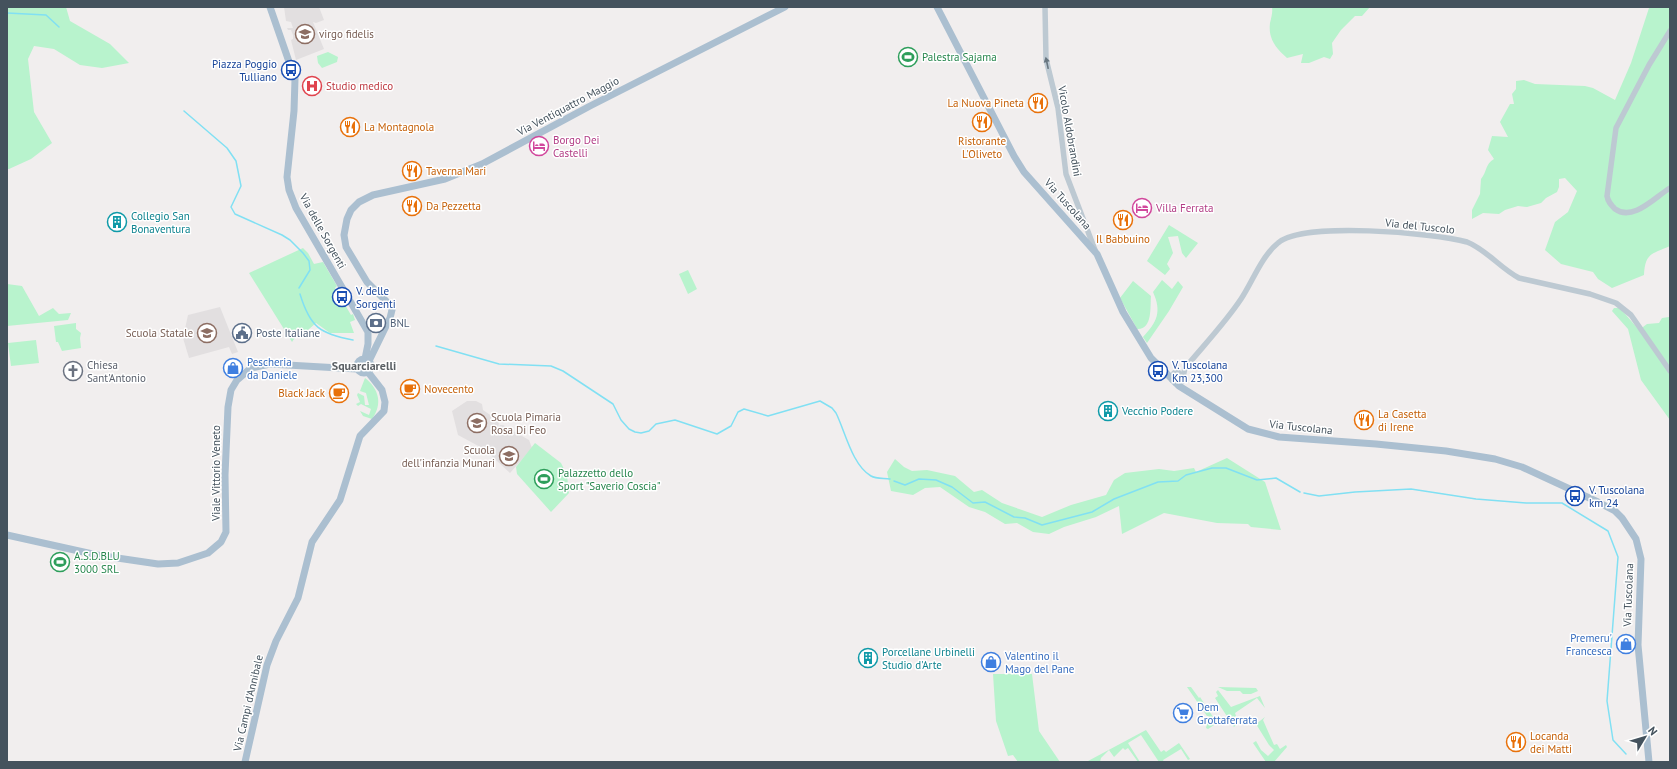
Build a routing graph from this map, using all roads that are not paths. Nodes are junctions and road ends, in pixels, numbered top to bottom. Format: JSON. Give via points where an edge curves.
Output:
{"nodes":[{"id":1,"x":270,"y":7,"type":"edge"},
{"id":2,"x":785,"y":7,"type":"edge"},
{"id":3,"x":938,"y":7,"type":"edge"},
{"id":4,"x":1045,"y":7,"type":"edge"},
{"id":5,"x":1670,"y":31,"type":"edge"},
{"id":6,"x":1670,"y":188,"type":"edge"},
{"id":7,"x":1086,"y":237,"type":"junction"},
{"id":8,"x":367,"y":360,"type":"junction"},
{"id":9,"x":1185,"y":368,"type":"junction"},
{"id":10,"x":358,"y":369,"type":"junction"},
{"id":11,"x":1670,"y":371,"type":"edge"},
{"id":12,"x":368,"y":372,"type":"junction"},
{"id":13,"x":1164,"y":372,"type":"junction"},
{"id":14,"x":1176,"y":372,"type":"junction"},
{"id":15,"x":1184,"y":378,"type":"junction"},
{"id":16,"x":1174,"y":382,"type":"junction"},
{"id":17,"x":1187,"y":391,"type":"junction"},
{"id":18,"x":7,"y":535,"type":"edge"},
{"id":19,"x":245,"y":762,"type":"edge"},
{"id":20,"x":1649,"y":762,"type":"edge"}],
"edges":[{"from":1,"to":8,"type":"main road","name":"Via delle Sorgenti","via":[[295,82],[287,171],[289,190],[296,208],[368,332]]},
{"from":2,"to":8,"type":"main road","name":"Via Ventiquattro Maggio","via":[[482,164],[445,179],[370,196],[354,206],[346,222],[346,248],[366,282],[392,310]]},
{"from":3,"to":7,"type":"main road","name":"Via Tuscolana","via":[[998,128],[1024,172]]},
{"from":7,"to":4,"type":"street","name":"Vicolo Aldobrandini","one_way":true,"via":[[1066,174],[1058,108],[1046,58]]},
{"from":5,"to":6,"type":"street","via":[[1616,128],[1607,196],[1611,205],[1626,214]]},
{"from":7,"to":13,"type":"main road","name":"Via Tuscolana","via":[[1097,254],[1123,312],[1151,358]]},
{"from":8,"to":10,"type":"main road","via":[[358,362]]},
{"from":8,"to":12,"type":"main road","via":[[371,367]]},
{"from":9,"to":11,"type":"street","name":"Via del Tuscolo","via":[[1241,300],[1278,242],[1299,234],[1354,229],[1467,242],[1478,247],[1519,278],[1611,300],[1631,316]]},
{"from":9,"to":14,"type":"street"},
{"from":9,"to":15,"type":"street"},
{"from":10,"to":12,"type":"main road","via":[[362,373]]},
{"from":10,"to":18,"type":"main road","name":"Viale Vittorio Veneto","via":[[270,364],[251,368],[237,380],[231,390],[228,407],[226,532],[221,542],[208,553],[187,561],[158,564],[97,555]]},
{"from":12,"to":19,"type":"main road","name":"Via Campi d'Annibale","via":[[382,390],[384,411],[360,436],[340,500],[312,542],[299,595],[268,662]]},
{"from":13,"to":14,"type":"street"},
{"from":13,"to":16,"type":"main road","name":"Via Tuscolana"},
{"from":14,"to":15,"type":"street"},
{"from":14,"to":16,"type":"street","via":[[1172,376]]},
{"from":15,"to":16,"type":"street","via":[[1181,383]]},
{"from":15,"to":17,"type":"street"},
{"from":16,"to":17,"type":"main road","name":"Via Tuscolana"},
{"from":17,"to":20,"type":"main road","name":"Via Tuscolana","via":[[1256,433],[1279,438],[1384,444],[1490,458],[1522,467],[1614,511],[1631,529],[1640,555],[1638,645]]}]}
